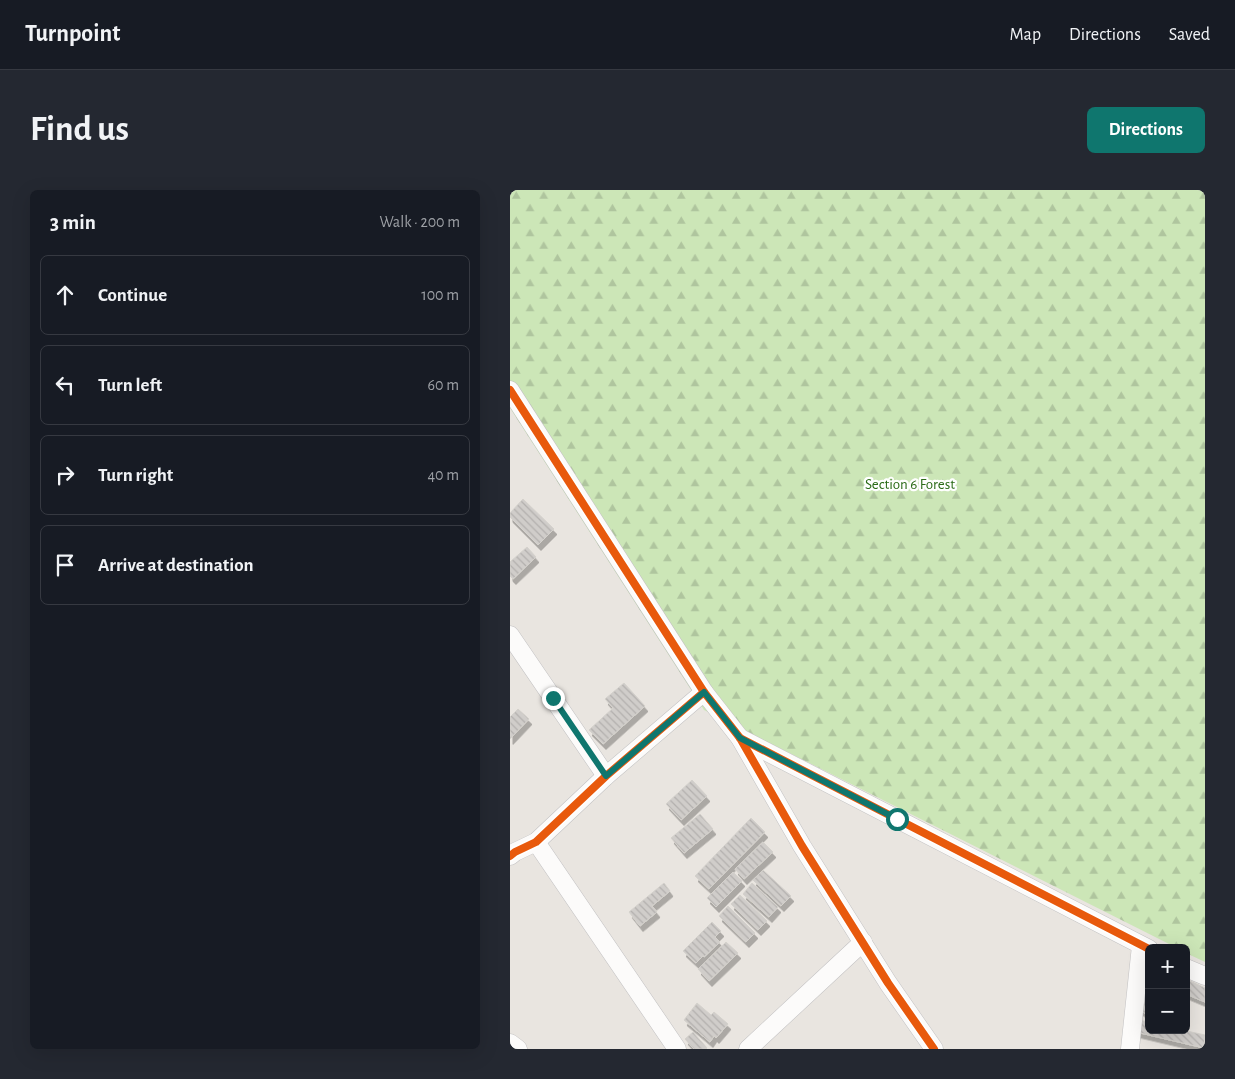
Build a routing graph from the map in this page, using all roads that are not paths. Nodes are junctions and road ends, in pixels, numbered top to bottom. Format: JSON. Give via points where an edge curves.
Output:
{"nodes":[{"id":1,"x":510,"y":390,"type":"edge"},
{"id":2,"x":510,"y":635,"type":"edge"},
{"id":3,"x":704,"y":692,"type":"junction"},
{"id":4,"x":740,"y":738,"type":"junction"},
{"id":5,"x":606,"y":776,"type":"junction"},
{"id":6,"x":536,"y":842,"type":"junction"},
{"id":7,"x":510,"y":856,"type":"edge"},
{"id":8,"x":863,"y":942,"type":"junction"},
{"id":9,"x":1145,"y":948,"type":"edge"},
{"id":10,"x":1190,"y":970,"type":"edge"},
{"id":11,"x":1205,"y":976,"type":"edge"},
{"id":12,"x":510,"y":1043,"type":"edge"},
{"id":13,"x":518,"y":1049,"type":"edge"},
{"id":14,"x":677,"y":1049,"type":"edge"},
{"id":15,"x":748,"y":1049,"type":"edge"},
{"id":16,"x":934,"y":1049,"type":"edge"},
{"id":17,"x":1130,"y":1049,"type":"edge"}],
"edges":[{"from":1,"to":3,"type":"street"},
{"from":2,"to":5,"type":"street"},
{"from":3,"to":4,"type":"street"},
{"from":3,"to":5,"type":"street"},
{"from":4,"to":8,"type":"street","via":[[802,846]]},
{"from":4,"to":9,"type":"street"},
{"from":5,"to":6,"type":"street"},
{"from":6,"to":7,"type":"street"},
{"from":6,"to":14,"type":"street"},
{"from":8,"to":15,"type":"street"},
{"from":8,"to":16,"type":"street"},
{"from":9,"to":17,"type":"street"},
{"from":10,"to":11,"type":"street"},
{"from":12,"to":13,"type":"street"}]}
